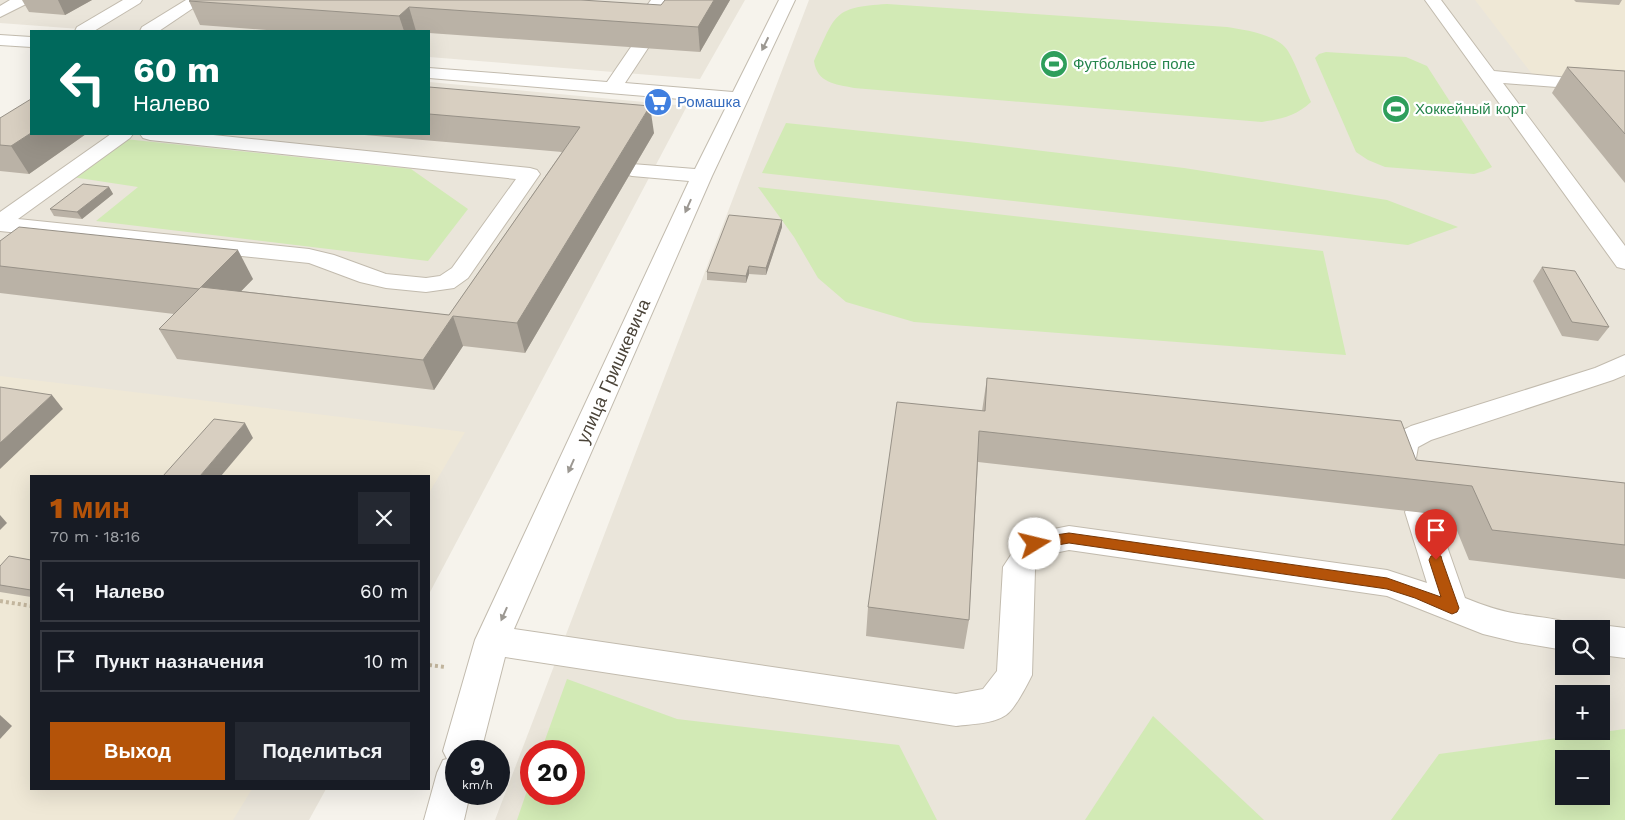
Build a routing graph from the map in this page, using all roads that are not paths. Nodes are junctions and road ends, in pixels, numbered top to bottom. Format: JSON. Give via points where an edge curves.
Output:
{"nodes":[{"id":1,"x":22,"y":0,"type":"edge"},
{"id":2,"x":134,"y":0,"type":"edge"},
{"id":3,"x":659,"y":0,"type":"edge"},
{"id":4,"x":787,"y":0,"type":"edge"},
{"id":5,"x":1433,"y":0,"type":"edge"},
{"id":6,"x":198,"y":4,"type":"edge"},
{"id":7,"x":0,"y":12,"type":"edge"},
{"id":8,"x":605,"y":16,"type":"edge"},
{"id":9,"x":19,"y":19,"type":"dead end"},
{"id":10,"x":0,"y":30,"type":"edge"},
{"id":11,"x":85,"y":30,"type":"edge"},
{"id":12,"x":150,"y":30,"type":"edge"},
{"id":13,"x":0,"y":40,"type":"edge"},
{"id":14,"x":30,"y":42,"type":"edge"},
{"id":15,"x":639,"y":48,"type":"edge"},
{"id":16,"x":430,"y":73,"type":"edge"},
{"id":17,"x":1488,"y":76,"type":"junction"},
{"id":18,"x":613,"y":87,"type":"junction"},
{"id":19,"x":1611,"y":92,"type":"edge"},
{"id":20,"x":739,"y":98,"type":"junction"},
{"id":21,"x":122,"y":135,"type":"edge"},
{"id":22,"x":160,"y":135,"type":"edge"},
{"id":23,"x":632,"y":170,"type":"edge"},
{"id":24,"x":702,"y":176,"type":"junction"},
{"id":25,"x":0,"y":223,"type":"edge"},
{"id":26,"x":1625,"y":262,"type":"edge"},
{"id":27,"x":1625,"y":364,"type":"edge"},
{"id":28,"x":1452,"y":608,"type":"junction"},
{"id":29,"x":1555,"y":634,"type":"edge"},
{"id":30,"x":492,"y":640,"type":"junction"},
{"id":31,"x":1610,"y":641,"type":"edge"},
{"id":32,"x":1625,"y":643,"type":"edge"},
{"id":33,"x":465,"y":740,"type":"edge"},
{"id":34,"x":448,"y":805,"type":"edge"},
{"id":35,"x":444,"y":820,"type":"edge"}],
"edges":[{"from":1,"to":7,"type":"street"},
{"from":2,"to":11,"type":"street"},
{"from":3,"to":8,"type":"street","via":[[648,24]]},
{"from":4,"to":20,"type":"street","name":"улица Гришкевича","one_way":true},
{"from":5,"to":17,"type":"street"},
{"from":6,"to":12,"type":"street"},
{"from":9,"to":10,"type":"street"},
{"from":13,"to":14,"type":"street"},
{"from":15,"to":18,"type":"street"},
{"from":16,"to":18,"type":"street"},
{"from":17,"to":19,"type":"street","via":[[1584,83]]},
{"from":17,"to":26,"type":"street"},
{"from":18,"to":20,"type":"street"},
{"from":20,"to":24,"type":"street","name":"улица Гришкевича"},
{"from":21,"to":25,"type":"street"},
{"from":22,"to":25,"type":"street","via":[[539,173],[460,273],[446,282],[432,284],[368,277],[309,256]]},
{"from":23,"to":24,"type":"street"},
{"from":24,"to":30,"type":"street","name":"улица Гришкевича","one_way":true},
{"from":27,"to":28,"type":"street","via":[[1604,374],[1421,433],[1404,442],[1402,458]]},
{"from":28,"to":29,"type":"street","via":[[1483,620]]},
{"from":28,"to":30,"type":"street","via":[[1387,583],[1069,538],[1035,544],[1019,567],[1014,675],[994,702],[956,710]]},
{"from":30,"to":33,"type":"street","name":"улица Гришкевича"},
{"from":31,"to":32,"type":"street"},
{"from":34,"to":35,"type":"street"}]}
